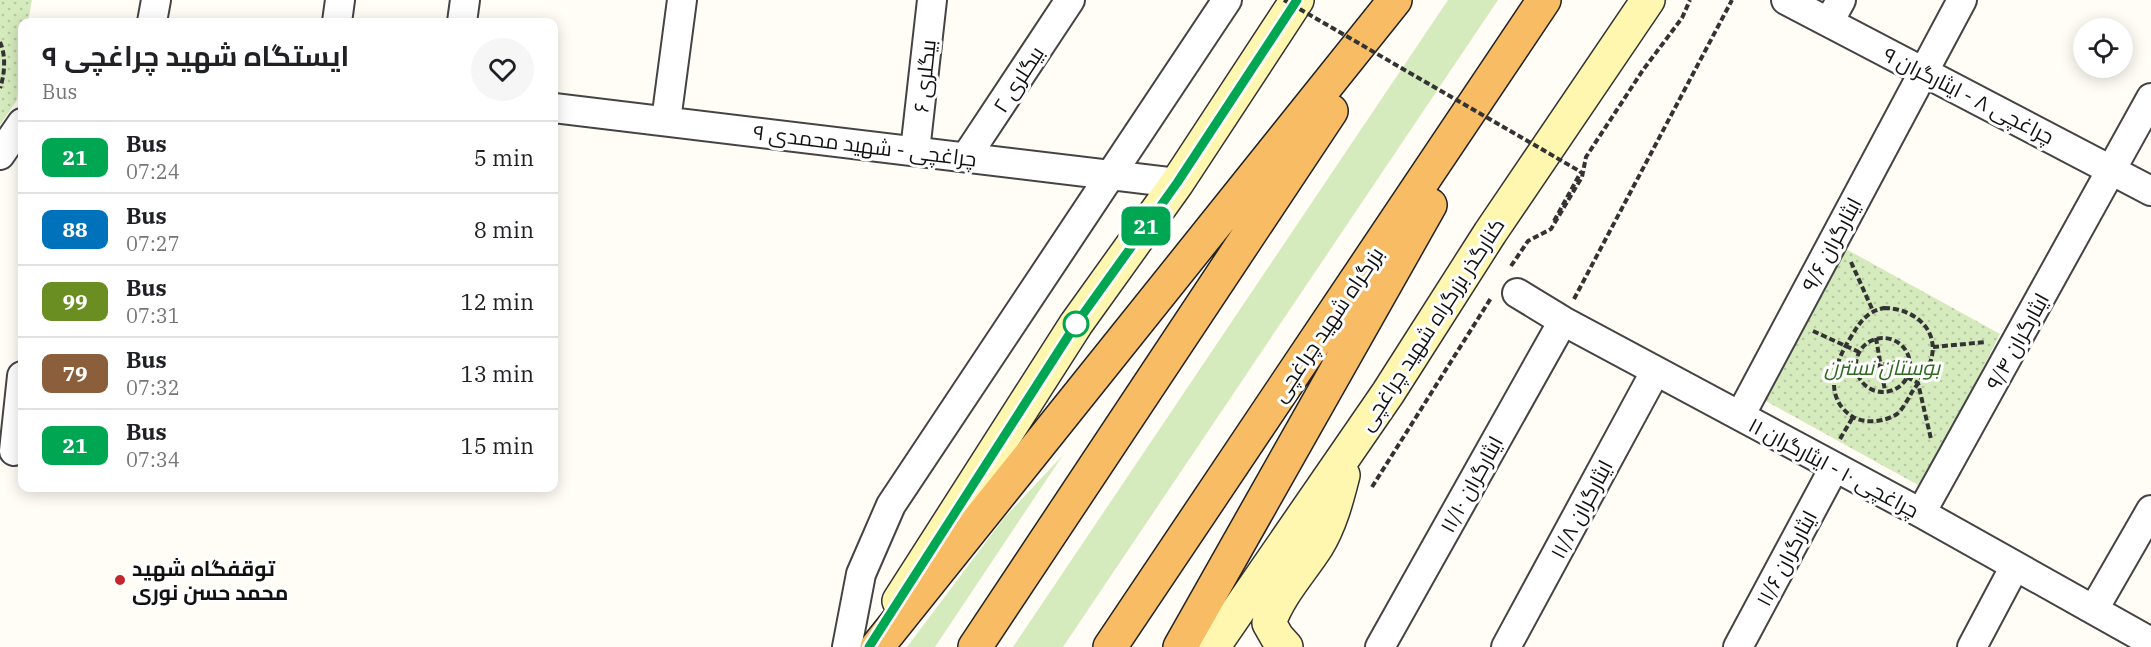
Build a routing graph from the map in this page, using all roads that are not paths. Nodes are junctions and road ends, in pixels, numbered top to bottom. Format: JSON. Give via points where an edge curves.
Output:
{"nodes":[{"id":1,"x":156,"y":0,"type":"edge"},
{"id":2,"x":340,"y":0,"type":"edge"},
{"id":3,"x":465,"y":0,"type":"edge"},
{"id":4,"x":682,"y":0,"type":"edge"},
{"id":5,"x":932,"y":0,"type":"edge"},
{"id":6,"x":1070,"y":0,"type":"edge"},
{"id":7,"x":1227,"y":0,"type":"edge"},
{"id":8,"x":1297,"y":0,"type":"edge"},
{"id":9,"x":1395,"y":0,"type":"edge"},
{"id":10,"x":1405,"y":0,"type":"edge"},
{"id":11,"x":1545,"y":0,"type":"edge"},
{"id":12,"x":1648,"y":0,"type":"edge"},
{"id":13,"x":1786,"y":0,"type":"edge"},
{"id":14,"x":1962,"y":0,"type":"edge"},
{"id":15,"x":1835,"y":11,"type":"edge"},
{"id":16,"x":153,"y":18,"type":"edge"},
{"id":17,"x":338,"y":18,"type":"edge"},
{"id":18,"x":463,"y":18,"type":"edge"},
{"id":19,"x":1922,"y":72,"type":"junction"},
{"id":20,"x":2151,"y":98,"type":"edge"},
{"id":21,"x":558,"y":108,"type":"edge"},
{"id":22,"x":666,"y":121,"type":"junction"},
{"id":23,"x":18,"y":129,"type":"edge"},
{"id":24,"x":915,"y":151,"type":"junction"},
{"id":25,"x":0,"y":155,"type":"edge"},
{"id":26,"x":966,"y":157,"type":"junction"},
{"id":27,"x":2113,"y":170,"type":"junction"},
{"id":28,"x":1111,"y":174,"type":"junction"},
{"id":29,"x":1177,"y":183,"type":"junction"},
{"id":30,"x":2151,"y":191,"type":"edge"},
{"id":31,"x":1507,"y":285,"type":"road end"},
{"id":32,"x":1563,"y":321,"type":"junction"},
{"id":33,"x":1655,"y":372,"type":"junction"},
{"id":34,"x":18,"y":414,"type":"edge"},
{"id":35,"x":1740,"y":416,"type":"junction"},
{"id":36,"x":1349,"y":450,"type":"junction"},
{"id":37,"x":14,"y":451,"type":"dead end"},
{"id":38,"x":1834,"y":468,"type":"junction"},
{"id":39,"x":2151,"y":510,"type":"edge"},
{"id":40,"x":1921,"y":513,"type":"junction"},
{"id":41,"x":2015,"y":566,"type":"junction"},
{"id":42,"x":2094,"y":609,"type":"junction"},
{"id":43,"x":2151,"y":642,"type":"edge"},
{"id":44,"x":847,"y":647,"type":"edge"},
{"id":45,"x":869,"y":647,"type":"edge"},
{"id":46,"x":878,"y":647,"type":"edge"},
{"id":47,"x":975,"y":647,"type":"edge"},
{"id":48,"x":1110,"y":647,"type":"edge"},
{"id":49,"x":1180,"y":647,"type":"edge"},
{"id":50,"x":1213,"y":647,"type":"edge"},
{"id":51,"x":1286,"y":647,"type":"edge"},
{"id":52,"x":1380,"y":647,"type":"edge"},
{"id":53,"x":1506,"y":647,"type":"edge"},
{"id":54,"x":1738,"y":647,"type":"edge"},
{"id":55,"x":1972,"y":647,"type":"edge"}],
"edges":[{"from":1,"to":16,"type":"street"},
{"from":2,"to":17,"type":"street"},
{"from":3,"to":18,"type":"street"},
{"from":4,"to":22,"type":"street"},
{"from":5,"to":24,"type":"street","name":"بیگلری ۶"},
{"from":6,"to":26,"type":"street","name":"بیگلری ۲"},
{"from":7,"to":28,"type":"street"},
{"from":8,"to":29,"type":"main road"},
{"from":9,"to":46,"type":"highway"},
{"from":10,"to":47,"type":"highway"},
{"from":11,"to":48,"type":"highway","name":"بزرگراه شهید چراغچی"},
{"from":11,"to":49,"type":"highway"},
{"from":12,"to":36,"type":"main road","name":"کنارگذر بزرگراه شهید چراغچی"},
{"from":13,"to":15,"type":"street","name":"چراغچی ۸ - ایثارگران ۹"},
{"from":14,"to":19,"type":"street","name":"ایثارگران ۹/۶"},
{"from":15,"to":19,"type":"street","name":"چراغچی ۸ - ایثارگران ۹"},
{"from":19,"to":27,"type":"street","name":"چراغچی ۸ - ایثارگران ۹"},
{"from":19,"to":35,"type":"street","name":"ایثارگران ۹/۶"},
{"from":20,"to":27,"type":"street","name":"ایثارگران ۹/۴"},
{"from":21,"to":22,"type":"street","name":"۹ چراغچی - شهید محمدی"},
{"from":22,"to":24,"type":"street","name":"۹ چراغچی - شهید محمدی"},
{"from":23,"to":25,"type":"street"},
{"from":24,"to":26,"type":"street","name":"۹ چراغچی - شهید محمدی"},
{"from":26,"to":28,"type":"street","name":"۹ چراغچی - شهید محمدی"},
{"from":27,"to":30,"type":"street","name":"چراغچی ۸ - ایثارگران ۹"},
{"from":27,"to":40,"type":"street","name":"ایثارگران ۹/۴"},
{"from":28,"to":29,"type":"street","name":"۹ چراغچی - شهید محمدی"},
{"from":28,"to":44,"type":"street","via":[[891,505],[861,574]]},
{"from":29,"to":45,"type":"main road","via":[[1076,324]]},
{"from":31,"to":32,"type":"street","name":"چراغچی ۱۰ - ایثارگران ۱۱"},
{"from":32,"to":33,"type":"street","name":"چراغچی ۱۰ - ایثارگران ۱۱"},
{"from":32,"to":52,"type":"street","name":"ایثارگران ۱۱/۱۰"},
{"from":33,"to":35,"type":"street","name":"چراغچی ۱۰ - ایثارگران ۱۱"},
{"from":33,"to":53,"type":"street","name":"ایثارگران ۱۱/۸"},
{"from":34,"to":37,"type":"street"},
{"from":35,"to":38,"type":"street","name":"چراغچی ۱۰ - ایثارگران ۱۱"},
{"from":36,"to":50,"type":"main road","name":"کنارگذر بزرگراه شهید چراغچی"},
{"from":36,"to":51,"type":"main road","via":[[1335,505],[1318,544],[1274,608],[1269,623]]},
{"from":38,"to":40,"type":"street","name":"چراغچی ۱۰ - ایثارگران ۱۱"},
{"from":38,"to":54,"type":"street","name":"ایثارگران ۱۱/۶"},
{"from":39,"to":42,"type":"street"},
{"from":40,"to":41,"type":"street","name":"چراغچی ۱۰ - ایثارگران ۱۱"},
{"from":41,"to":42,"type":"street","name":"چراغچی ۱۰ - ایثارگران ۱۱"},
{"from":41,"to":55,"type":"street"},
{"from":42,"to":43,"type":"street","name":"چراغچی ۱۰ - ایثارگران ۱۱"}]}
